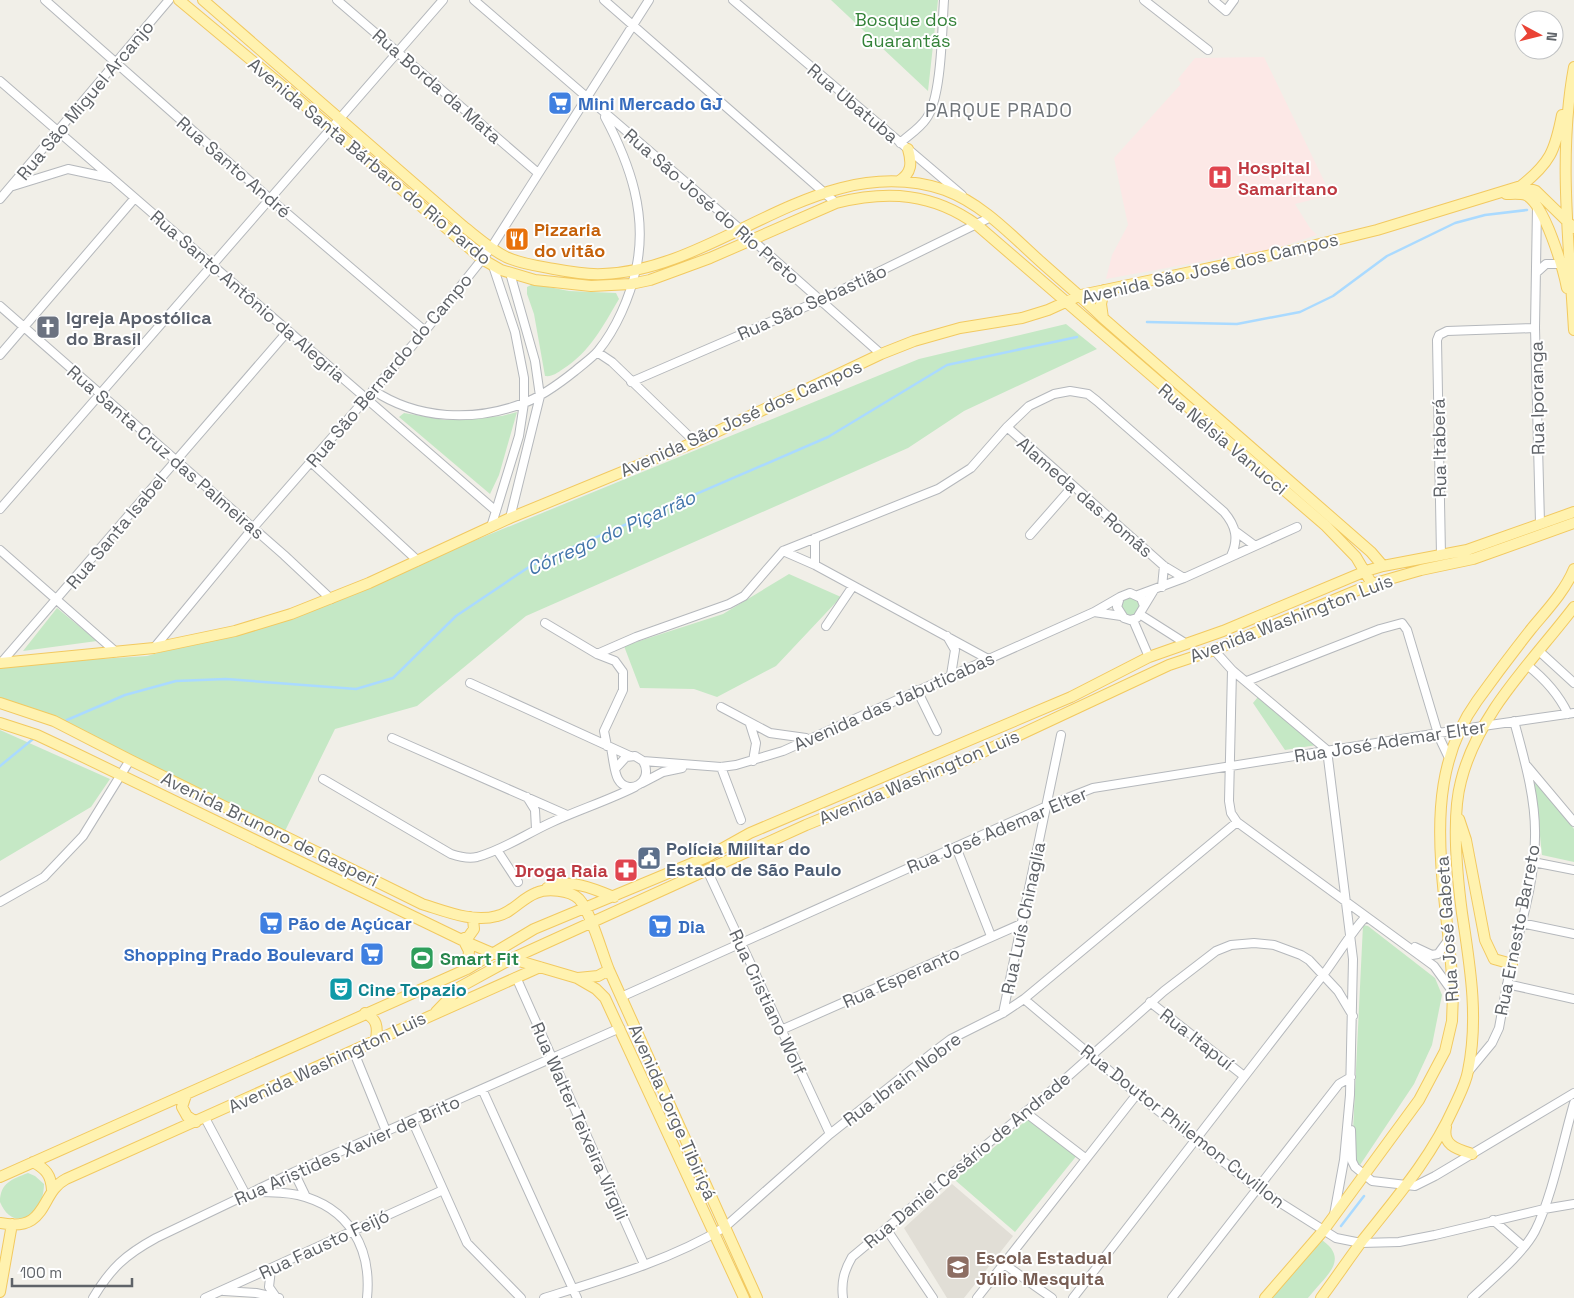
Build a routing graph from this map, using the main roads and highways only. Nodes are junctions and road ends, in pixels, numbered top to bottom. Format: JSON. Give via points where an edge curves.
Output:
{"nodes":[{"id":1,"x":180,"y":0,"type":"edge"},
{"id":2,"x":203,"y":0,"type":"edge"},
{"id":3,"x":1574,"y":67,"type":"edge"},
{"id":4,"x":1571,"y":82,"type":"junction"},
{"id":5,"x":904,"y":146,"type":"road end"},
{"id":6,"x":899,"y":181,"type":"junction"},
{"id":7,"x":1521,"y":186,"type":"junction"},
{"id":8,"x":1493,"y":196,"type":"junction"},
{"id":9,"x":1571,"y":225,"type":"edge"},
{"id":10,"x":1572,"y":270,"type":"edge"},
{"id":11,"x":1104,"y":290,"type":"junction"},
{"id":12,"x":1081,"y":295,"type":"junction"},
{"id":13,"x":1064,"y":302,"type":"junction"},
{"id":14,"x":1573,"y":316,"type":"edge"},
{"id":15,"x":1103,"y":318,"type":"junction"},
{"id":16,"x":1574,"y":330,"type":"edge"},
{"id":17,"x":1574,"y":512,"type":"edge"},
{"id":18,"x":1574,"y":523,"type":"edge"},
{"id":19,"x":1348,"y":548,"type":"junction"},
{"id":20,"x":1383,"y":566,"type":"junction"},
{"id":21,"x":1574,"y":569,"type":"edge"},
{"id":22,"x":1366,"y":571,"type":"junction"},
{"id":23,"x":1349,"y":578,"type":"junction"},
{"id":24,"x":1372,"y":584,"type":"junction"},
{"id":25,"x":1574,"y":607,"type":"edge"},
{"id":26,"x":1223,"y":631,"type":"junction"},
{"id":27,"x":1523,"y":640,"type":"junction"},
{"id":28,"x":1226,"y":644,"type":"junction"},
{"id":29,"x":1149,"y":657,"type":"junction"},
{"id":30,"x":0,"y":663,"type":"edge"},
{"id":31,"x":1169,"y":665,"type":"junction"},
{"id":32,"x":1528,"y":665,"type":"junction"},
{"id":33,"x":0,"y":703,"type":"edge"},
{"id":34,"x":0,"y":722,"type":"edge"},
{"id":35,"x":1456,"y":812,"type":"junction"},
{"id":36,"x":542,"y":891,"type":"junction"},
{"id":37,"x":614,"y":897,"type":"junction"},
{"id":38,"x":584,"y":907,"type":"junction"},
{"id":39,"x":568,"y":915,"type":"junction"},
{"id":40,"x":470,"y":917,"type":"junction"},
{"id":41,"x":592,"y":924,"type":"junction"},
{"id":42,"x":463,"y":940,"type":"junction"},
{"id":43,"x":526,"y":952,"type":"junction"},
{"id":44,"x":492,"y":953,"type":"junction"},
{"id":45,"x":511,"y":959,"type":"junction"},
{"id":46,"x":1512,"y":964,"type":"road end"},
{"id":47,"x":540,"y":967,"type":"junction"},
{"id":48,"x":466,"y":969,"type":"junction"},
{"id":49,"x":609,"y":970,"type":"junction"},
{"id":50,"x":577,"y":978,"type":"junction"},
{"id":51,"x":436,"y":1012,"type":"junction"},
{"id":52,"x":365,"y":1013,"type":"junction"},
{"id":53,"x":376,"y":1039,"type":"junction"},
{"id":54,"x":186,"y":1095,"type":"junction"},
{"id":55,"x":201,"y":1120,"type":"junction"},
{"id":56,"x":1447,"y":1122,"type":"junction"},
{"id":57,"x":1472,"y":1154,"type":"road end"},
{"id":58,"x":34,"y":1162,"type":"junction"},
{"id":59,"x":0,"y":1177,"type":"edge"},
{"id":60,"x":52,"y":1190,"type":"junction"},
{"id":61,"x":0,"y":1223,"type":"edge"},
{"id":62,"x":12,"y":1224,"type":"junction"},
{"id":63,"x":0,"y":1292,"type":"edge"},
{"id":64,"x":744,"y":1298,"type":"edge"},
{"id":65,"x":758,"y":1298,"type":"edge"},
{"id":66,"x":1265,"y":1298,"type":"edge"},
{"id":67,"x":1321,"y":1298,"type":"edge"}],
"edges":[{"from":1,"to":13,"type":"main road","name":"Avenida Santa Bárbaro do Rio Pardo","via":[[482,260],[510,273],[567,284],[631,284],[674,272],[836,203],[870,196],[923,198],[953,209],[977,225]]},
{"from":2,"to":6,"type":"main road","name":"Avenida Santa Bárbaro do Rio Pardo","via":[[491,248],[520,262],[604,274],[636,269],[679,256],[824,192],[865,183]]},
{"from":3,"to":4,"type":"main road"},
{"from":4,"to":7,"type":"main road","name":"Avenida São José dos Campos","via":[[1552,157]]},
{"from":4,"to":9,"type":"main road","via":[[1567,130]]},
{"from":5,"to":6,"type":"main road","via":[[910,168],[906,177]]},
{"from":6,"to":12,"type":"main road","name":"Avenida Santa Bárbaro do Rio Pardo","via":[[946,191],[974,205]]},
{"from":7,"to":8,"type":"main road","name":"Avenida São José dos Campos"},
{"from":7,"to":9,"type":"main road","via":[[1536,191]]},
{"from":8,"to":11,"type":"main road","name":"Avenida São José dos Campos","via":[[1291,251]]},
{"from":8,"to":14,"type":"main road","name":"Avenida São José dos Campos","via":[[1521,194],[1537,206],[1560,264]]},
{"from":9,"to":10,"type":"main road"},
{"from":10,"to":14,"type":"main road"},
{"from":11,"to":12,"type":"main road","name":"Avenida São José dos Campos"},
{"from":11,"to":15,"type":"main road"},
{"from":12,"to":13,"type":"main road","name":"Avenida São José dos Campos"},
{"from":12,"to":15,"type":"main road","name":"Rua Nélsia Vanucci"},
{"from":13,"to":19,"type":"main road","name":"Rua Nélsia Vanucci"},
{"from":13,"to":30,"type":"main road","name":"Avenida São José dos Campos","via":[[1022,318],[960,328],[881,354],[694,442],[510,518],[331,599],[235,631],[154,648]]},
{"from":14,"to":16,"type":"main road"},
{"from":15,"to":20,"type":"main road","name":"Rua Nélsia Vanucci","via":[[1314,500],[1372,552]]},
{"from":17,"to":20,"type":"main road","name":"Avenida Washington Luis","via":[[1467,550]]},
{"from":18,"to":24,"type":"main road","name":"Avenida Washington Luis","via":[[1473,559]]},
{"from":19,"to":22,"type":"main road","name":"Rua Nélsia Vanucci"},
{"from":19,"to":23,"type":"main road","via":[[1352,565]]},
{"from":20,"to":22,"type":"main road","name":"Avenida Washington Luis"},
{"from":21,"to":27,"type":"main road","name":"Rua José Gabeta"},
{"from":22,"to":23,"type":"main road","name":"Avenida Washington Luis"},
{"from":22,"to":24,"type":"main road","name":"Rua Nélsia Vanucci"},
{"from":23,"to":26,"type":"main road","name":"Avenida Washington Luis"},
{"from":24,"to":28,"type":"main road","name":"Avenida Washington Luis"},
{"from":25,"to":32,"type":"main road"},
{"from":26,"to":28,"type":"main road","via":[[1228,636]]},
{"from":26,"to":29,"type":"main road","name":"Avenida Washington Luis"},
{"from":27,"to":32,"type":"main road","via":[[1520,653]]},
{"from":27,"to":66,"type":"main road","name":"Rua José Gabeta","via":[[1476,702],[1458,731],[1449,758],[1440,808],[1453,993],[1452,1021],[1445,1051],[1433,1078],[1398,1131],[1323,1231]]},
{"from":28,"to":31,"type":"main road","name":"Avenida Washington Luis"},
{"from":29,"to":31,"type":"main road","via":[[1154,664]]},
{"from":29,"to":37,"type":"main road","name":"Avenida Washington Luis","via":[[1071,697],[750,833],[707,857]]},
{"from":31,"to":41,"type":"main road","name":"Avenida Washington Luis","via":[[970,758],[806,825]]},
{"from":32,"to":35,"type":"main road","via":[[1483,726],[1474,744],[1460,782]]},
{"from":33,"to":40,"type":"main road","name":"Avenida Brunoro de Gasperi","via":[[54,720],[422,904]]},
{"from":34,"to":42,"type":"main road","name":"Avenida Brunoro de Gasperi","via":[[37,736]]},
{"from":35,"to":46,"type":"main road","via":[[1466,840],[1487,946],[1494,959]]},
{"from":35,"to":56,"type":"main road","via":[[1462,911],[1474,996],[1474,1019],[1468,1072]]},
{"from":36,"to":37,"type":"main road","name":"Avenida Brunoro de Gasperi","via":[[551,886],[571,884]]},
{"from":36,"to":38,"type":"main road","via":[[568,893],[580,899]]},
{"from":36,"to":40,"type":"main road","name":"Avenida Brunoro de Gasperi","via":[[497,916]]},
{"from":37,"to":38,"type":"main road","name":"Avenida Washington Luis"},
{"from":38,"to":39,"type":"main road","name":"Avenida Washington Luis"},
{"from":38,"to":41,"type":"main road"},
{"from":39,"to":43,"type":"main road","via":[[525,940],[522,946]]},
{"from":39,"to":44,"type":"main road","name":"Avenida Washington Luis"},
{"from":40,"to":42,"type":"main road","via":[[474,929]]},
{"from":41,"to":43,"type":"main road","name":"Avenida Washington Luis"},
{"from":41,"to":49,"type":"main road","name":"Avenida Jorge Tibiriçá"},
{"from":42,"to":44,"type":"main road","name":"Avenida Brunoro de Gasperi"},
{"from":42,"to":48,"type":"main road","via":[[470,951]]},
{"from":43,"to":45,"type":"main road","name":"Avenida Washington Luis"},
{"from":44,"to":45,"type":"main road","name":"Avenida Brunoro de Gasperi"},
{"from":44,"to":48,"type":"main road","name":"Avenida Washington Luis"},
{"from":45,"to":47,"type":"main road","name":"Avenida Brunoro de Gasperi"},
{"from":45,"to":51,"type":"main road","name":"Avenida Washington Luis","via":[[460,987]]},
{"from":47,"to":50,"type":"main road","name":"Avenida Brunoro de Gasperi"},
{"from":47,"to":51,"type":"main road"},
{"from":48,"to":52,"type":"main road","name":"Avenida Washington Luis"},
{"from":49,"to":50,"type":"main road","via":[[598,976]]},
{"from":49,"to":65,"type":"main road","name":"Avenida Jorge Tibiriçá"},
{"from":50,"to":64,"type":"main road","name":"Avenida Jorge Tibiriçá","via":[[605,998]]},
{"from":51,"to":53,"type":"main road","name":"Avenida Washington Luis"},
{"from":52,"to":53,"type":"main road","via":[[372,1016],[376,1024]]},
{"from":52,"to":54,"type":"main road","name":"Avenida Washington Luis"},
{"from":53,"to":55,"type":"main road","name":"Avenida Washington Luis"},
{"from":54,"to":55,"type":"main road","via":[[182,1108],[187,1116]]},
{"from":54,"to":58,"type":"main road","name":"Avenida Washington Luis"},
{"from":55,"to":60,"type":"main road","name":"Avenida Washington Luis","via":[[66,1179]]},
{"from":56,"to":57,"type":"main road","via":[[1445,1138],[1449,1144]]},
{"from":56,"to":67,"type":"main road","via":[[1408,1186]]},
{"from":58,"to":59,"type":"main road","name":"Avenida Washington Luis"},
{"from":58,"to":60,"type":"main road","via":[[47,1171]]},
{"from":60,"to":62,"type":"main road","via":[[43,1211],[33,1220]]},
{"from":61,"to":62,"type":"main road"},
{"from":62,"to":63,"type":"main road"}]}
